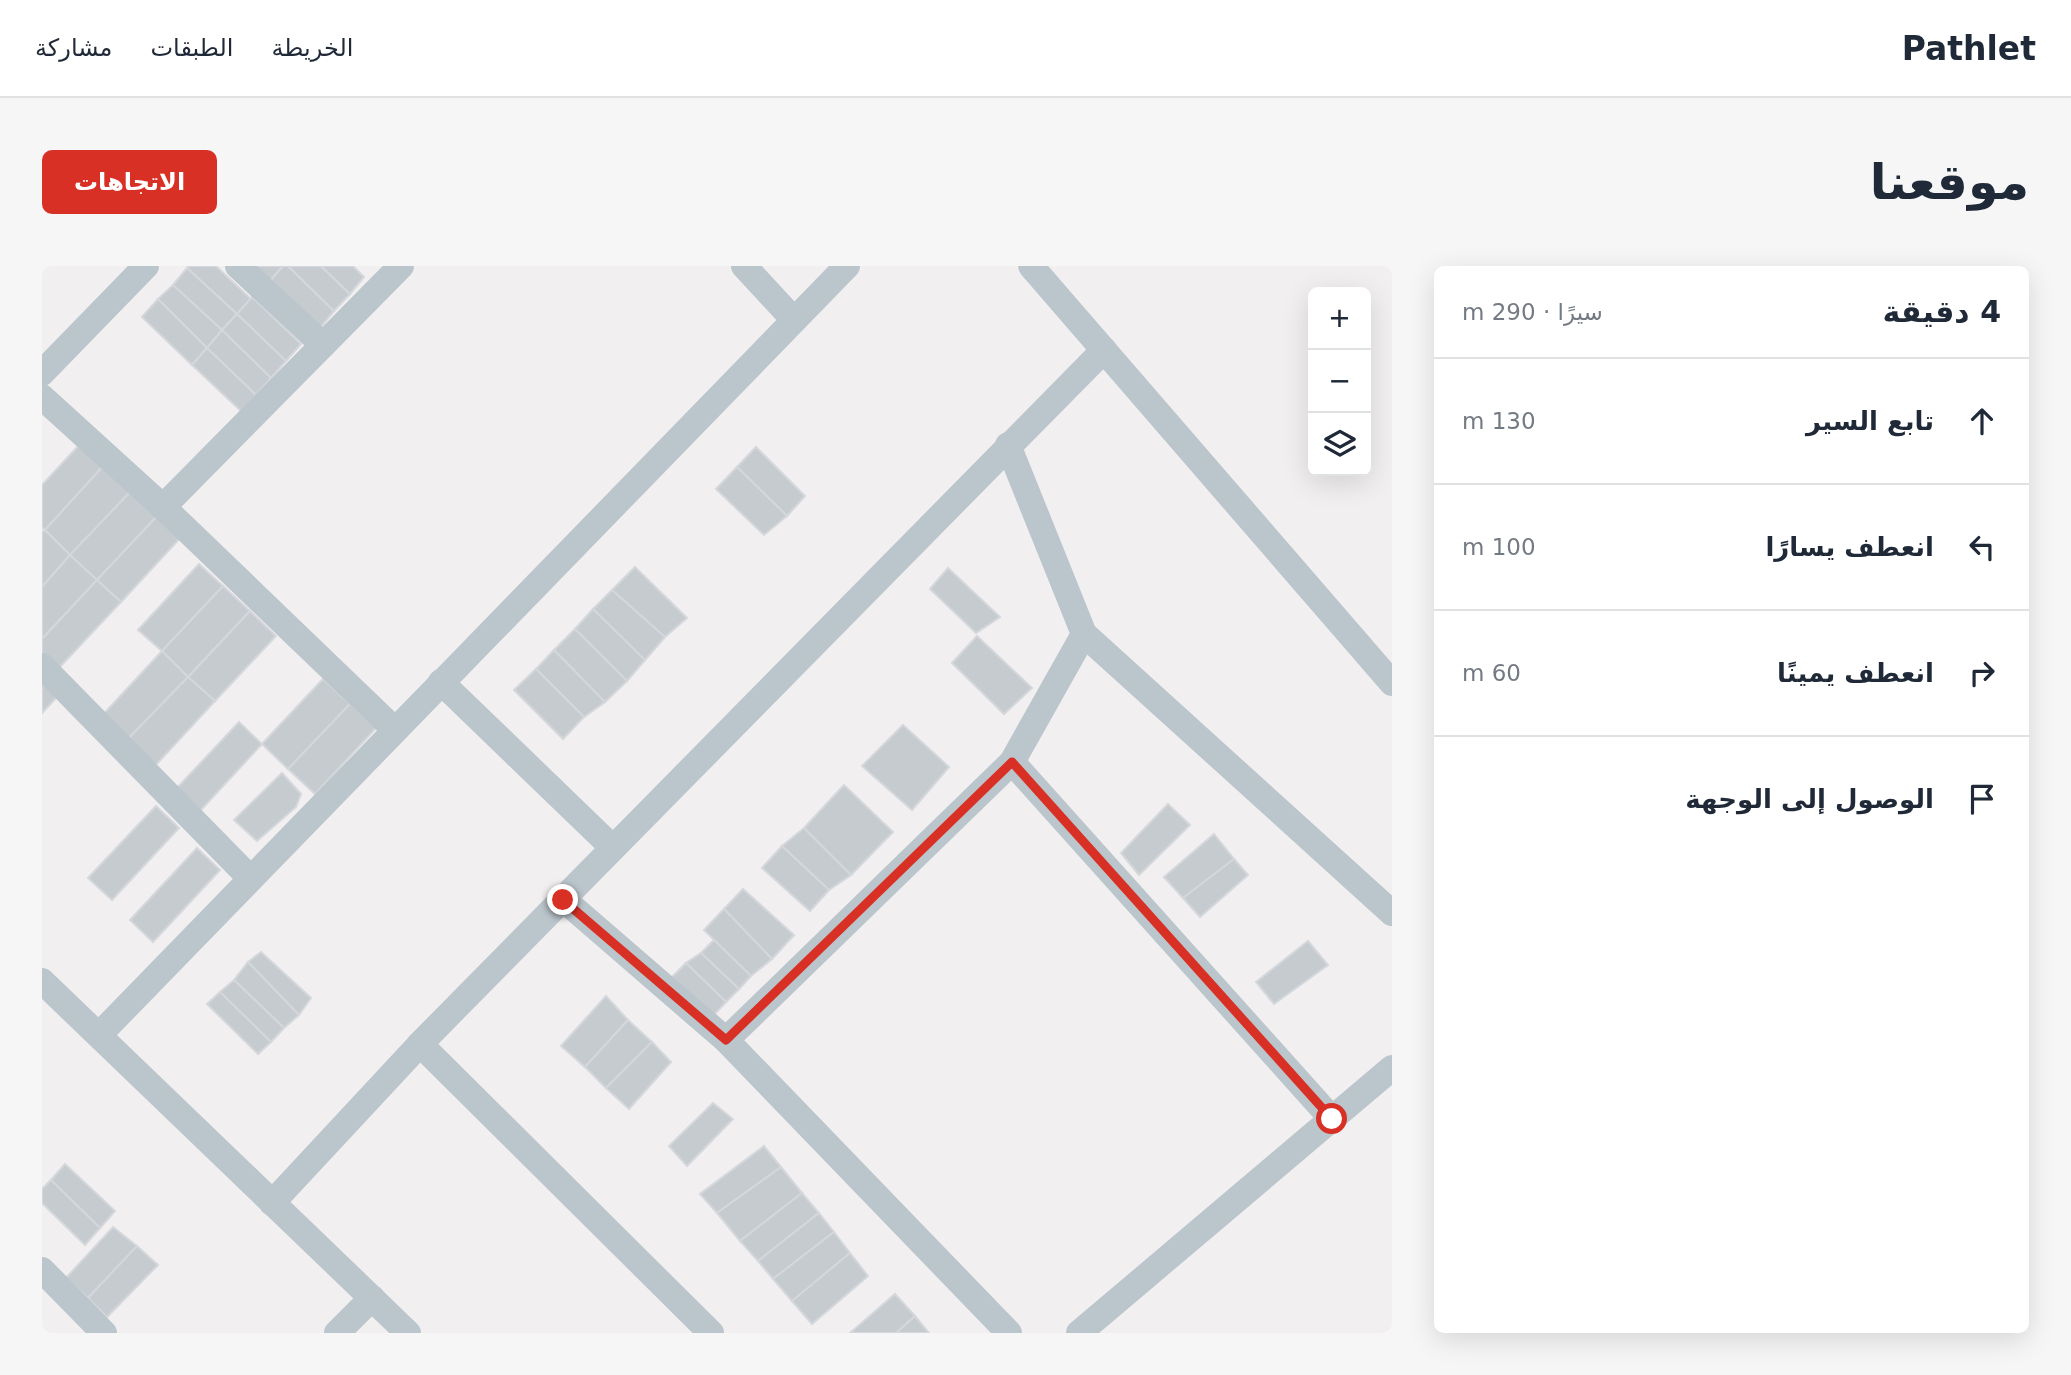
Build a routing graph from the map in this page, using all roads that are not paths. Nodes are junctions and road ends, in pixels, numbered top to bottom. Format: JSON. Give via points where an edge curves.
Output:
{"nodes":[{"id":1,"x":146,"y":266,"type":"edge"},
{"id":2,"x":238,"y":266,"type":"edge"},
{"id":3,"x":401,"y":266,"type":"edge"},
{"id":4,"x":744,"y":266,"type":"edge"},
{"id":5,"x":847,"y":266,"type":"edge"},
{"id":6,"x":1031,"y":266,"type":"edge"},
{"id":7,"x":794,"y":320,"type":"junction"},
{"id":8,"x":323,"y":345,"type":"junction"},
{"id":9,"x":1104,"y":350,"type":"junction"},
{"id":10,"x":42,"y":373,"type":"edge"},
{"id":11,"x":42,"y":397,"type":"edge"},
{"id":12,"x":1009,"y":445,"type":"junction"},
{"id":13,"x":163,"y":508,"type":"junction"},
{"id":14,"x":1084,"y":634,"type":"junction"},
{"id":15,"x":42,"y":666,"type":"edge"},
{"id":16,"x":441,"y":682,"type":"junction"},
{"id":17,"x":1392,"y":683,"type":"edge"},
{"id":18,"x":395,"y":730,"type":"junction"},
{"id":19,"x":1012,"y":762,"type":"junction"},
{"id":20,"x":613,"y":848,"type":"junction"},
{"id":21,"x":250,"y":878,"type":"junction"},
{"id":22,"x":563,"y":900,"type":"junction"},
{"id":23,"x":1392,"y":913,"type":"edge"},
{"id":24,"x":42,"y":981,"type":"edge"},
{"id":25,"x":99,"y":1035,"type":"junction"},
{"id":26,"x":726,"y":1040,"type":"junction"},
{"id":27,"x":420,"y":1044,"type":"junction"},
{"id":28,"x":1392,"y":1068,"type":"edge"},
{"id":29,"x":1332,"y":1119,"type":"junction"},
{"id":30,"x":272,"y":1203,"type":"junction"},
{"id":31,"x":42,"y":1270,"type":"edge"},
{"id":32,"x":372,"y":1298,"type":"junction"},
{"id":33,"x":104,"y":1333,"type":"edge"},
{"id":34,"x":337,"y":1333,"type":"edge"},
{"id":35,"x":408,"y":1333,"type":"edge"},
{"id":36,"x":711,"y":1333,"type":"edge"},
{"id":37,"x":1009,"y":1333,"type":"edge"},
{"id":38,"x":1079,"y":1333,"type":"edge"}],
"edges":[{"from":1,"to":10,"type":"street"},
{"from":2,"to":8,"type":"street"},
{"from":3,"to":8,"type":"street"},
{"from":4,"to":7,"type":"street"},
{"from":5,"to":7,"type":"street"},
{"from":6,"to":9,"type":"street"},
{"from":7,"to":16,"type":"street"},
{"from":8,"to":13,"type":"street"},
{"from":9,"to":12,"type":"street"},
{"from":9,"to":17,"type":"street"},
{"from":11,"to":13,"type":"street"},
{"from":12,"to":14,"type":"street"},
{"from":12,"to":20,"type":"street"},
{"from":13,"to":18,"type":"street"},
{"from":14,"to":19,"type":"street"},
{"from":14,"to":23,"type":"street"},
{"from":15,"to":21,"type":"street"},
{"from":16,"to":18,"type":"street"},
{"from":16,"to":20,"type":"street"},
{"from":18,"to":21,"type":"street"},
{"from":19,"to":26,"type":"street"},
{"from":19,"to":29,"type":"street"},
{"from":20,"to":22,"type":"street"},
{"from":21,"to":25,"type":"street"},
{"from":22,"to":26,"type":"street"},
{"from":22,"to":27,"type":"street"},
{"from":24,"to":25,"type":"street"},
{"from":25,"to":30,"type":"street"},
{"from":26,"to":37,"type":"street"},
{"from":27,"to":30,"type":"street"},
{"from":27,"to":36,"type":"street"},
{"from":28,"to":29,"type":"street"},
{"from":29,"to":38,"type":"street"},
{"from":30,"to":32,"type":"street"},
{"from":31,"to":33,"type":"street"},
{"from":32,"to":34,"type":"street"},
{"from":32,"to":35,"type":"street"}]}
